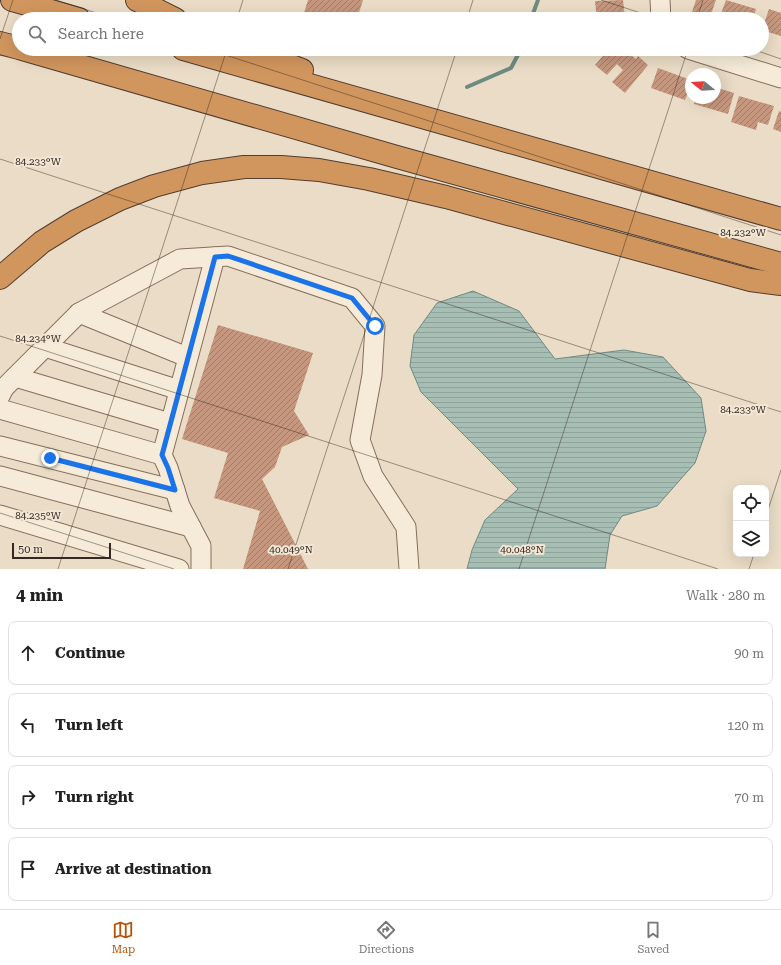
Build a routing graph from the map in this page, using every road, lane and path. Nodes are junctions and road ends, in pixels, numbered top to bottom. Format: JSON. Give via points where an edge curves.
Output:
{"nodes":[{"id":1,"x":12,"y":0,"type":"edge"},
{"id":2,"x":137,"y":0,"type":"edge"},
{"id":3,"x":660,"y":0,"type":"edge"},
{"id":4,"x":54,"y":12,"type":"edge"},
{"id":5,"x":162,"y":12,"type":"edge"},
{"id":6,"x":661,"y":12,"type":"edge"},
{"id":7,"x":0,"y":43,"type":"edge"},
{"id":8,"x":12,"y":46,"type":"edge"},
{"id":9,"x":46,"y":56,"type":"edge"},
{"id":10,"x":208,"y":56,"type":"edge"},
{"id":11,"x":265,"y":56,"type":"edge"},
{"id":12,"x":710,"y":56,"type":"edge"},
{"id":13,"x":781,"y":78,"type":"edge"},
{"id":14,"x":439,"y":122,"type":"junction"},
{"id":15,"x":781,"y":219,"type":"edge"},
{"id":16,"x":215,"y":257,"type":"junction"},
{"id":17,"x":781,"y":264,"type":"edge"},
{"id":18,"x":0,"y":278,"type":"edge"},
{"id":19,"x":781,"y":284,"type":"edge"},
{"id":20,"x":79,"y":313,"type":"junction"},
{"id":21,"x":45,"y":347,"type":"junction"},
{"id":22,"x":187,"y":357,"type":"junction"},
{"id":23,"x":15,"y":377,"type":"junction"},
{"id":24,"x":179,"y":390,"type":"junction"},
{"id":25,"x":0,"y":396,"type":"edge"},
{"id":26,"x":0,"y":409,"type":"edge"},
{"id":27,"x":170,"y":423,"type":"junction"},
{"id":28,"x":0,"y":446,"type":"edge"},
{"id":29,"x":162,"y":455,"type":"junction"},
{"id":30,"x":0,"y":476,"type":"edge"},
{"id":31,"x":175,"y":490,"type":"junction"},
{"id":32,"x":0,"y":515,"type":"edge"},
{"id":33,"x":191,"y":527,"type":"junction"},
{"id":34,"x":179,"y":569,"type":"edge"},
{"id":35,"x":201,"y":569,"type":"edge"},
{"id":36,"x":409,"y":569,"type":"edge"}],
"edges":[{"from":1,"to":4,"type":"highway"},
{"from":2,"to":5,"type":"highway"},
{"from":3,"to":6,"type":"street"},
{"from":7,"to":8,"type":"highway"},
{"from":9,"to":17,"type":"highway"},
{"from":10,"to":14,"type":"highway"},
{"from":11,"to":14,"type":"highway"},
{"from":12,"to":13,"type":"street"},
{"from":14,"to":15,"type":"highway"},
{"from":16,"to":20,"type":"street","via":[[180,259]]},
{"from":16,"to":22,"type":"street"},
{"from":16,"to":36,"type":"street","via":[[228,256],[352,298],[375,326],[372,375],[360,440],[373,476],[406,527]]},
{"from":18,"to":19,"type":"highway","via":[[42,242],[120,198],[202,173],[244,167],[281,167],[319,170],[369,179],[446,197],[750,280]]},
{"from":20,"to":21,"type":"street"},
{"from":20,"to":22,"type":"street"},
{"from":21,"to":23,"type":"street"},
{"from":21,"to":24,"type":"street"},
{"from":22,"to":24,"type":"street"},
{"from":23,"to":25,"type":"street"},
{"from":23,"to":27,"type":"street"},
{"from":24,"to":27,"type":"street"},
{"from":26,"to":29,"type":"street"},
{"from":27,"to":29,"type":"street"},
{"from":28,"to":31,"type":"street"},
{"from":29,"to":31,"type":"street"},
{"from":30,"to":33,"type":"street"},
{"from":31,"to":33,"type":"street"},
{"from":32,"to":34,"type":"street"},
{"from":33,"to":35,"type":"street","via":[[201,546]]}]}
